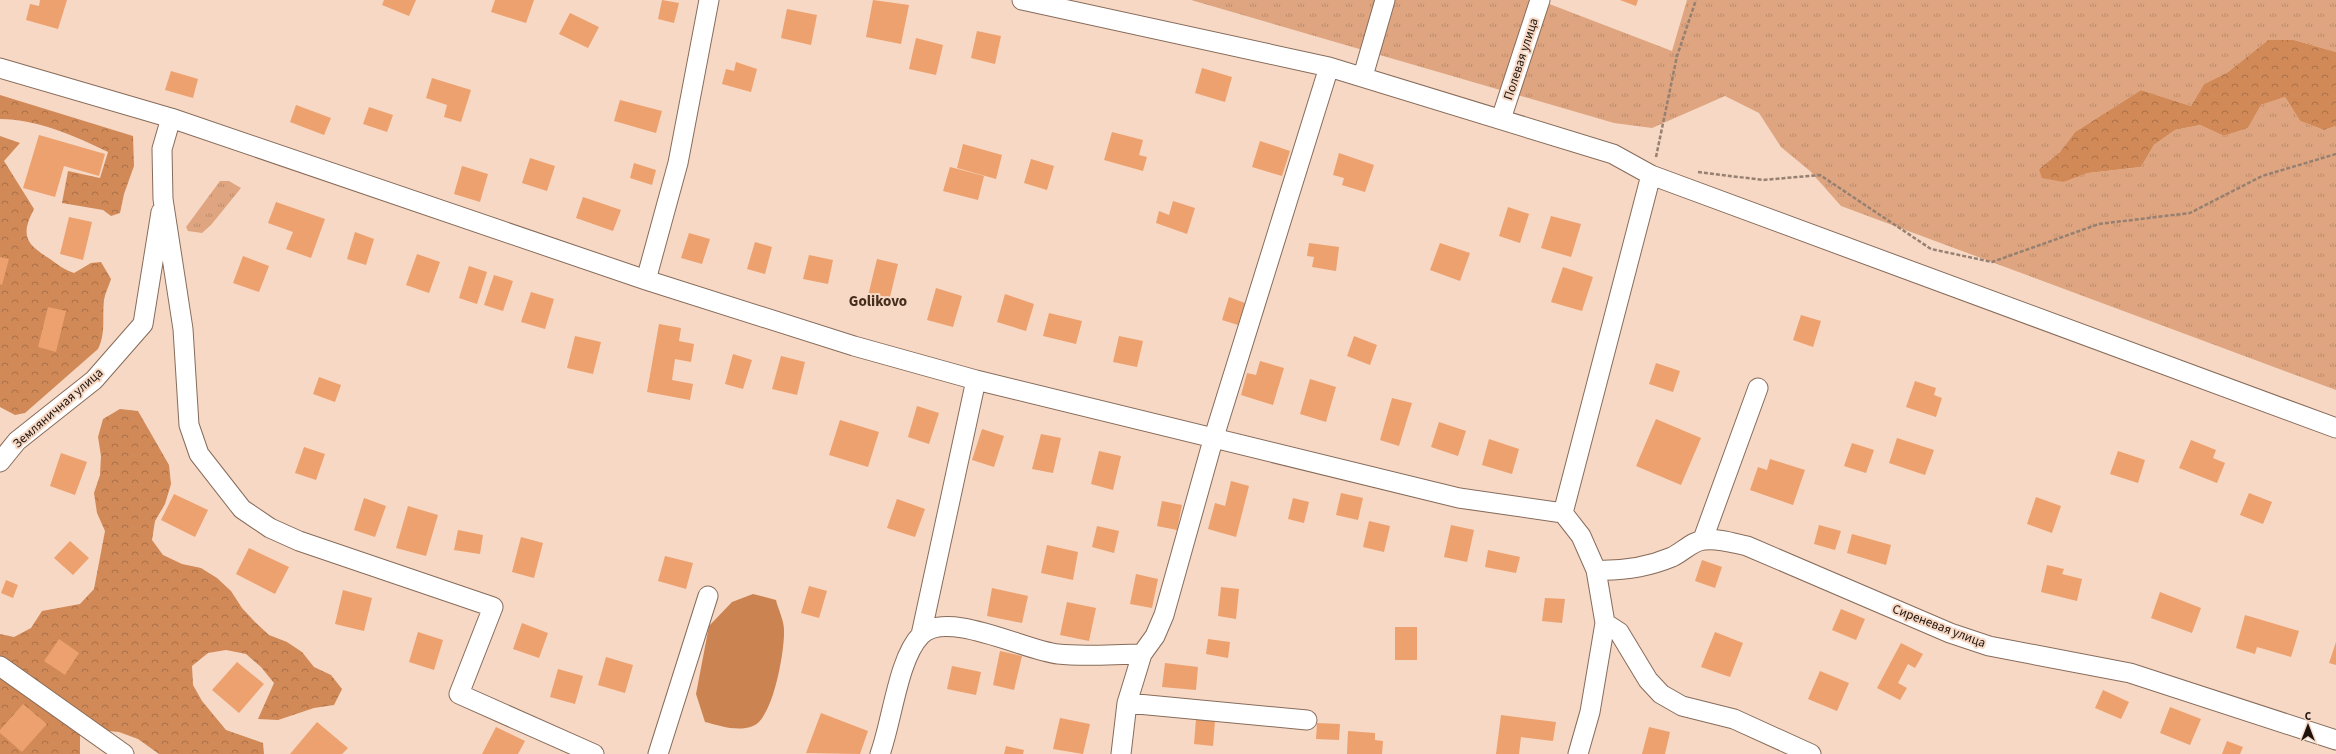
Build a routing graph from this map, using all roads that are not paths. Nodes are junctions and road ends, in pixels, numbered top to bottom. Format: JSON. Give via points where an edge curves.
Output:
{"nodes":[{"id":1,"x":709,"y":0,"type":"edge"},
{"id":2,"x":1022,"y":0,"type":"edge"},
{"id":3,"x":1385,"y":0,"type":"edge"},
{"id":4,"x":1540,"y":0,"type":"edge"},
{"id":5,"x":1329,"y":67,"type":"junction"},
{"id":6,"x":0,"y":68,"type":"edge"},
{"id":7,"x":1363,"y":76,"type":"junction"},
{"id":8,"x":171,"y":118,"type":"junction"},
{"id":9,"x":1501,"y":119,"type":"junction"},
{"id":10,"x":1651,"y":175,"type":"junction"},
{"id":11,"x":163,"y":199,"type":"junction"},
{"id":12,"x":646,"y":280,"type":"junction"},
{"id":13,"x":976,"y":380,"type":"junction"},
{"id":14,"x":1758,"y":388,"type":"dead end"},
{"id":15,"x":2336,"y":428,"type":"edge"},
{"id":16,"x":1213,"y":440,"type":"junction"},
{"id":17,"x":0,"y":462,"type":"edge"},
{"id":18,"x":1563,"y":513,"type":"junction"},
{"id":19,"x":1703,"y":539,"type":"junction"},
{"id":20,"x":1596,"y":570,"type":"junction"},
{"id":21,"x":708,"y":596,"type":"dead end"},
{"id":22,"x":1605,"y":623,"type":"junction"},
{"id":23,"x":921,"y":635,"type":"junction"},
{"id":24,"x":1142,"y":654,"type":"junction"},
{"id":25,"x":0,"y":666,"type":"edge"},
{"id":26,"x":1127,"y":703,"type":"junction"},
{"id":27,"x":1307,"y":720,"type":"dead end"},
{"id":28,"x":2336,"y":740,"type":"edge"},
{"id":29,"x":124,"y":754,"type":"edge"},
{"id":30,"x":594,"y":754,"type":"edge"},
{"id":31,"x":658,"y":754,"type":"edge"},
{"id":32,"x":880,"y":754,"type":"edge"},
{"id":33,"x":1121,"y":754,"type":"edge"},
{"id":34,"x":1578,"y":754,"type":"edge"},
{"id":35,"x":1811,"y":754,"type":"edge"}],
"edges":[{"from":1,"to":12,"type":"street","via":[[678,163]]},
{"from":2,"to":5,"type":"street"},
{"from":3,"to":7,"type":"street"},
{"from":4,"to":9,"type":"street","name":"Полевая улица"},
{"from":5,"to":7,"type":"street"},
{"from":5,"to":16,"type":"street"},
{"from":6,"to":8,"type":"street"},
{"from":7,"to":9,"type":"street"},
{"from":8,"to":11,"type":"street","via":[[162,149]]},
{"from":8,"to":12,"type":"street"},
{"from":9,"to":10,"type":"street","via":[[1613,154]]},
{"from":10,"to":15,"type":"street"},
{"from":10,"to":18,"type":"street"},
{"from":11,"to":17,"type":"street","name":"Земляничная улица","via":[[143,324],[94,380],[17,441]]},
{"from":11,"to":30,"type":"street","via":[[183,329],[189,425],[199,454],[242,509],[270,528],[299,541],[494,607],[459,694]]},
{"from":12,"to":13,"type":"street","via":[[854,346]]},
{"from":13,"to":16,"type":"street"},
{"from":13,"to":23,"type":"street"},
{"from":14,"to":19,"type":"street"},
{"from":16,"to":18,"type":"street","via":[[1459,498]]},
{"from":16,"to":24,"type":"street","via":[[1164,615],[1155,636]]},
{"from":18,"to":20,"type":"street","via":[[1581,536]]},
{"from":19,"to":20,"type":"street","via":[[1673,557],[1646,565],[1619,571]]},
{"from":19,"to":28,"type":"street","name":"Сиреневая улица","via":[[1723,540],[1747,546],[1950,634],[1989,646],[2130,673]]},
{"from":20,"to":22,"type":"street"},
{"from":21,"to":31,"type":"street"},
{"from":22,"to":34,"type":"street","via":[[1590,712]]},
{"from":22,"to":35,"type":"street","via":[[1619,632],[1648,680],[1661,694],[1682,706],[1734,719]]},
{"from":23,"to":24,"type":"street","via":[[936,627],[966,628],[1057,654]]},
{"from":23,"to":32,"type":"street","via":[[906,660]]},
{"from":24,"to":26,"type":"street"},
{"from":25,"to":29,"type":"street"},
{"from":26,"to":27,"type":"street"},
{"from":26,"to":33,"type":"street"}]}
